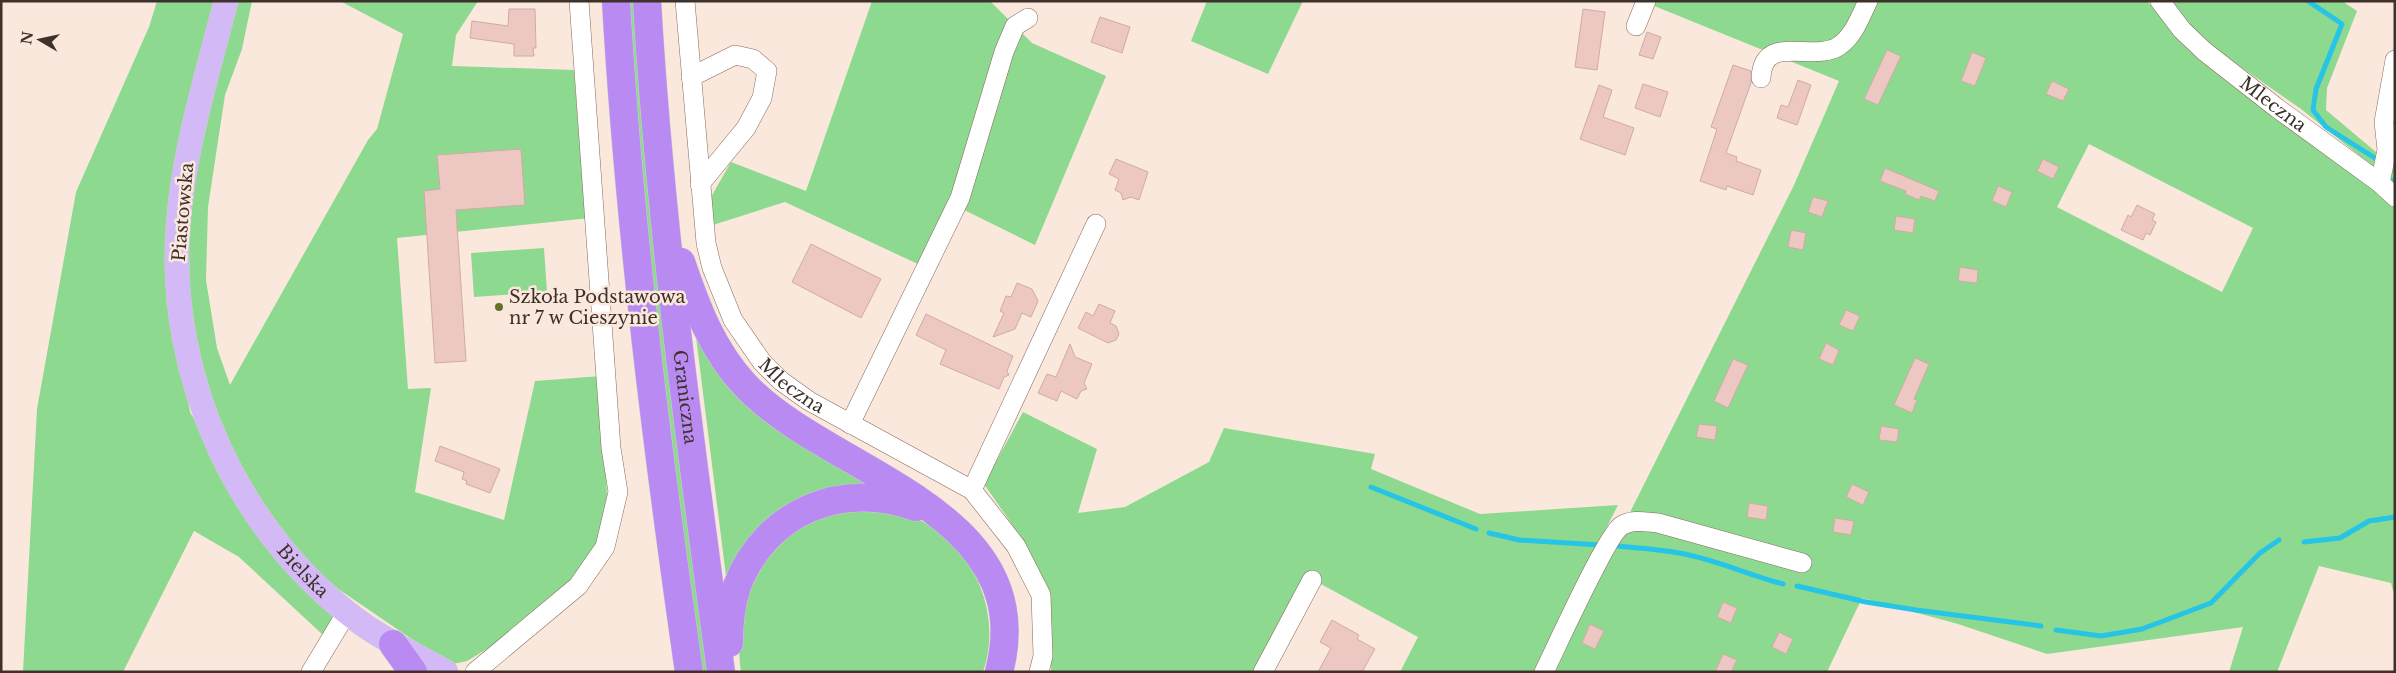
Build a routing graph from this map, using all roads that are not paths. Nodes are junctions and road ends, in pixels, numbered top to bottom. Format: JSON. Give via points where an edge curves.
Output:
{"nodes":[{"id":1,"x":226,"y":1,"type":"edge"},
{"id":2,"x":579,"y":1,"type":"edge"},
{"id":3,"x":616,"y":1,"type":"edge"},
{"id":4,"x":647,"y":1,"type":"edge"},
{"id":5,"x":685,"y":1,"type":"edge"},
{"id":6,"x":1646,"y":1,"type":"edge"},
{"id":7,"x":1868,"y":1,"type":"edge"},
{"id":8,"x":2160,"y":1,"type":"edge"},
{"id":9,"x":1028,"y":18,"type":"dead end"},
{"id":10,"x":1636,"y":26,"type":"dead end"},
{"id":11,"x":2395,"y":60,"type":"edge"},
{"id":12,"x":691,"y":77,"type":"junction"},
{"id":13,"x":1761,"y":78,"type":"dead end"},
{"id":14,"x":2380,"y":183,"type":"junction"},
{"id":15,"x":700,"y":184,"type":"junction"},
{"id":16,"x":2395,"y":197,"type":"edge"},
{"id":17,"x":663,"y":206,"type":"junction"},
{"id":18,"x":1096,"y":224,"type":"dead end"},
{"id":19,"x":208,"y":423,"type":"joint"},
{"id":20,"x":850,"y":424,"type":"junction"},
{"id":21,"x":972,"y":490,"type":"junction"},
{"id":22,"x":951,"y":525,"type":"junction"},
{"id":23,"x":1802,"y":563,"type":"dead end"},
{"id":24,"x":1312,"y":580,"type":"dead end"},
{"id":25,"x":346,"y":612,"type":"junction"},
{"id":26,"x":393,"y":644,"type":"junction"},
{"id":27,"x":312,"y":672,"type":"edge"},
{"id":28,"x":413,"y":672,"type":"edge"},
{"id":29,"x":446,"y":672,"type":"edge"},
{"id":30,"x":475,"y":672,"type":"edge"},
{"id":31,"x":689,"y":672,"type":"edge"},
{"id":32,"x":721,"y":672,"type":"edge"},
{"id":33,"x":728,"y":672,"type":"edge"},
{"id":34,"x":999,"y":672,"type":"edge"},
{"id":35,"x":1038,"y":672,"type":"edge"},
{"id":36,"x":1263,"y":672,"type":"edge"},
{"id":37,"x":1544,"y":672,"type":"edge"}],
"edges":[{"from":1,"to":19,"type":"main road","name":"Piastowska","via":[[184,175],[178,230],[178,285],[184,335]]},
{"from":2,"to":30,"type":"street","via":[[611,448],[618,492],[605,547],[578,586]]},
{"from":3,"to":31,"type":"highway","name":"Graniczna","via":[[629,178],[652,410]]},
{"from":4,"to":17,"type":"highway","name":"Graniczna"},
{"from":5,"to":12,"type":"street","name":"Mleczna"},
{"from":6,"to":10,"type":"street"},
{"from":7,"to":13,"type":"street","via":[[1856,27],[1838,47],[1828,51],[1776,52],[1761,67]]},
{"from":8,"to":14,"type":"street","name":"Mleczna","via":[[2182,30],[2204,51]]},
{"from":9,"to":20,"type":"street","via":[[1015,26],[1004,52],[960,198]]},
{"from":11,"to":14,"type":"street","via":[[2384,122],[2387,150]]},
{"from":12,"to":15,"type":"street","name":"Mleczna"},
{"from":12,"to":15,"type":"street","via":[[735,55],[753,59],[767,71],[762,98],[746,128]]},
{"from":14,"to":16,"type":"street","name":"Mleczna"},
{"from":15,"to":20,"type":"street","name":"Mleczna","via":[[706,243],[732,320],[762,362],[781,381]]},
{"from":17,"to":22,"type":"highway","via":[[696,309],[728,366],[746,386],[784,418],[888,480]]},
{"from":17,"to":32,"type":"highway","name":"Graniczna","via":[[692,461]]},
{"from":18,"to":21,"type":"street"},
{"from":19,"to":25,"type":"main road","name":"Bielska","via":[[239,485],[269,532],[298,566]]},
{"from":20,"to":21,"type":"street","name":"Mleczna"},
{"from":21,"to":35,"type":"street","name":"Mleczna","via":[[1016,546],[1041,595],[1043,656]]},
{"from":22,"to":33,"type":"highway","via":[[930,512],[883,498],[825,502],[793,516],[764,540],[737,588],[729,632]]},
{"from":22,"to":34,"type":"highway","via":[[984,561],[997,590],[1005,642]]},
{"from":23,"to":37,"type":"street","via":[[1658,523],[1634,521],[1619,527]]},
{"from":24,"to":36,"type":"street"},
{"from":25,"to":26,"type":"main road","name":"Bielska"},
{"from":25,"to":27,"type":"street"},
{"from":26,"to":28,"type":"highway"},
{"from":26,"to":29,"type":"main road","name":"Bielska"}]}
